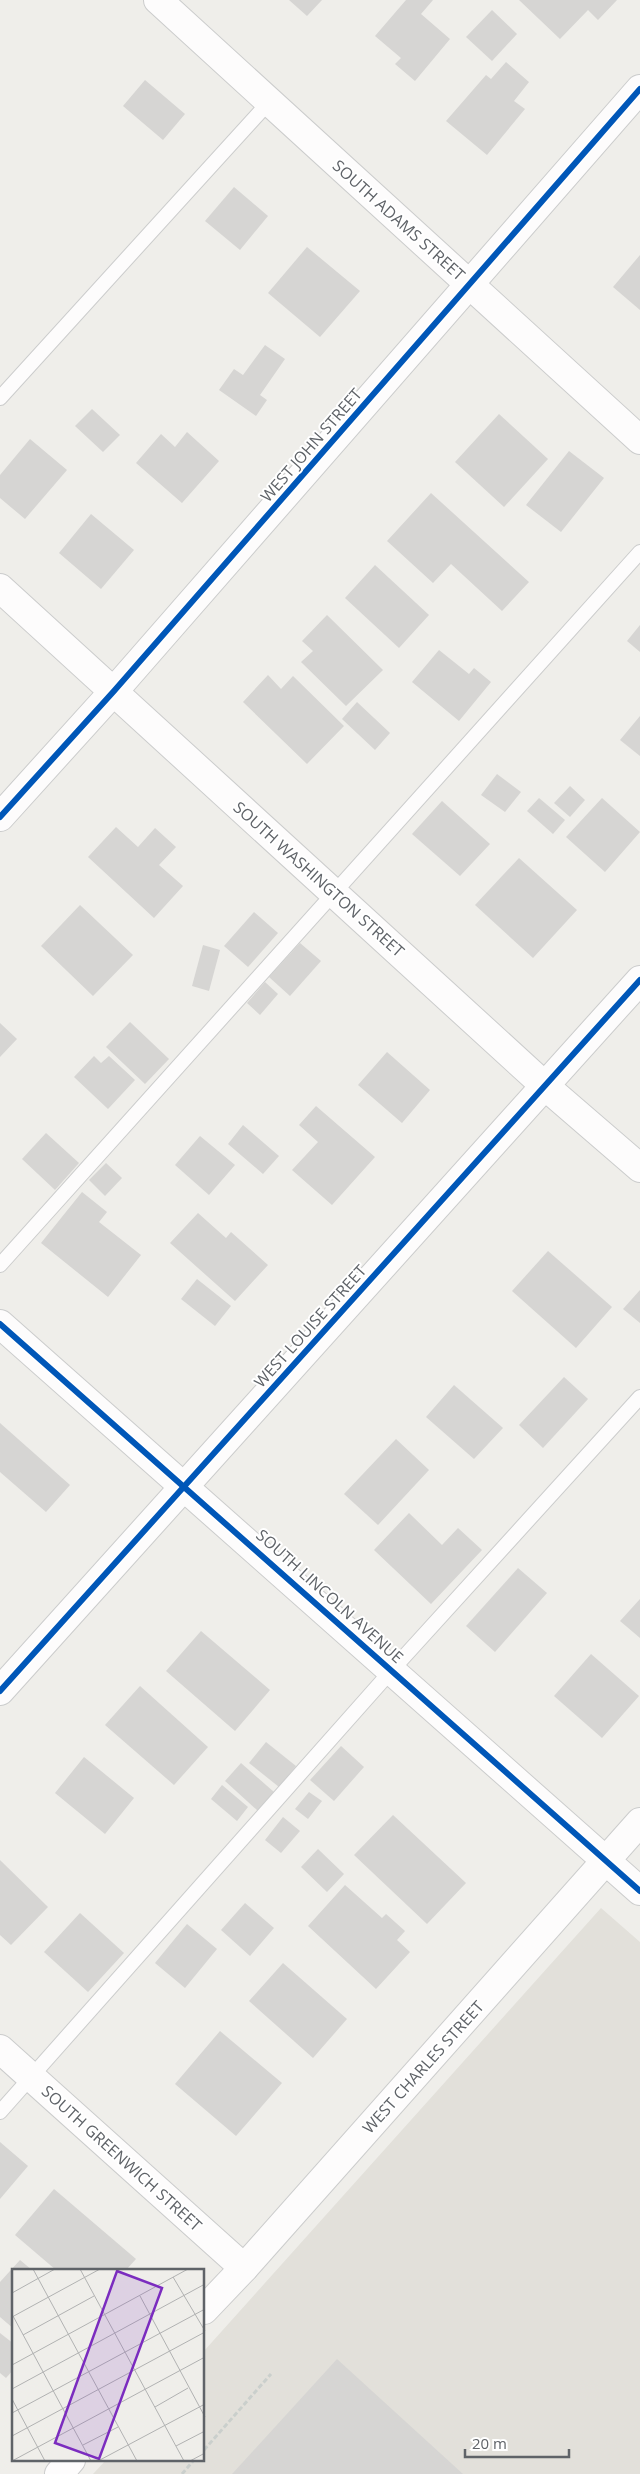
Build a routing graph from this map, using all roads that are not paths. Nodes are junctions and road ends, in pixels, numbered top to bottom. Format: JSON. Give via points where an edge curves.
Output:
{"nodes":[{"id":1,"x":158,"y":0,"type":"edge"},
{"id":2,"x":640,"y":89,"type":"edge"},
{"id":3,"x":269,"y":102,"type":"junction"},
{"id":4,"x":470,"y":284,"type":"junction"},
{"id":5,"x":0,"y":398,"type":"edge"},
{"id":6,"x":640,"y":440,"type":"edge"},
{"id":7,"x":640,"y":552,"type":"edge"},
{"id":8,"x":0,"y":588,"type":"edge"},
{"id":9,"x":114,"y":691,"type":"junction"},
{"id":10,"x":0,"y":817,"type":"edge"},
{"id":11,"x":334,"y":893,"type":"junction"},
{"id":12,"x":640,"y":980,"type":"edge"},
{"id":13,"x":545,"y":1086,"type":"junction"},
{"id":14,"x":640,"y":1168,"type":"edge"},
{"id":15,"x":0,"y":1265,"type":"edge"},
{"id":16,"x":0,"y":1324,"type":"edge"},
{"id":17,"x":640,"y":1397,"type":"edge"},
{"id":18,"x":185,"y":1486,"type":"junction"},
{"id":19,"x":392,"y":1670,"type":"junction"},
{"id":20,"x":0,"y":1691,"type":"edge"},
{"id":21,"x":640,"y":1822,"type":"edge"},
{"id":22,"x":606,"y":1860,"type":"junction"},
{"id":23,"x":640,"y":1891,"type":"edge"},
{"id":24,"x":0,"y":2049,"type":"edge"},
{"id":25,"x":31,"y":2077,"type":"junction"},
{"id":26,"x":0,"y":2112,"type":"edge"},
{"id":27,"x":244,"y":2268,"type":"junction"},
{"id":28,"x":205,"y":2309,"type":"edge"},
{"id":29,"x":70,"y":2462,"type":"edge"},
{"id":30,"x":59,"y":2474,"type":"edge"}],
"edges":[{"from":1,"to":3,"type":"street","name":"SOUTH ADAMS STREET"},
{"from":2,"to":4,"type":"street","name":"WEST JOHN STREET"},
{"from":3,"to":4,"type":"street","name":"SOUTH ADAMS STREET"},
{"from":3,"to":5,"type":"lane"},
{"from":4,"to":6,"type":"street","name":"SOUTH ADAMS STREET"},
{"from":4,"to":9,"type":"street","name":"WEST JOHN STREET"},
{"from":7,"to":11,"type":"lane"},
{"from":8,"to":9,"type":"street","name":"SOUTH WASHINGTON STREET"},
{"from":9,"to":10,"type":"street","name":"WEST JOHN STREET"},
{"from":9,"to":11,"type":"street","name":"SOUTH WASHINGTON STREET"},
{"from":11,"to":13,"type":"street","name":"SOUTH WASHINGTON STREET"},
{"from":11,"to":15,"type":"lane"},
{"from":12,"to":13,"type":"street","name":"WEST LOUISE STREET"},
{"from":13,"to":14,"type":"street","name":"SOUTH WASHINGTON STREET"},
{"from":13,"to":18,"type":"street","name":"WEST LOUISE STREET"},
{"from":16,"to":18,"type":"street","name":"SOUTH LINCOLN AVENUE"},
{"from":17,"to":19,"type":"lane"},
{"from":18,"to":19,"type":"street","name":"SOUTH LINCOLN AVENUE"},
{"from":18,"to":20,"type":"street","name":"WEST LOUISE STREET"},
{"from":19,"to":22,"type":"street","name":"SOUTH LINCOLN AVENUE"},
{"from":19,"to":25,"type":"lane"},
{"from":21,"to":22,"type":"street","name":"WEST CHARLES STREET"},
{"from":22,"to":23,"type":"street","name":"SOUTH LINCOLN AVENUE"},
{"from":22,"to":27,"type":"street","name":"WEST CHARLES STREET"},
{"from":24,"to":25,"type":"street","name":"SOUTH GREENWICH STREET"},
{"from":25,"to":26,"type":"lane"},
{"from":25,"to":27,"type":"street","name":"SOUTH GREENWICH STREET"},
{"from":27,"to":28,"type":"street","name":"WEST CHARLES STREET"},
{"from":29,"to":30,"type":"street"}]}
